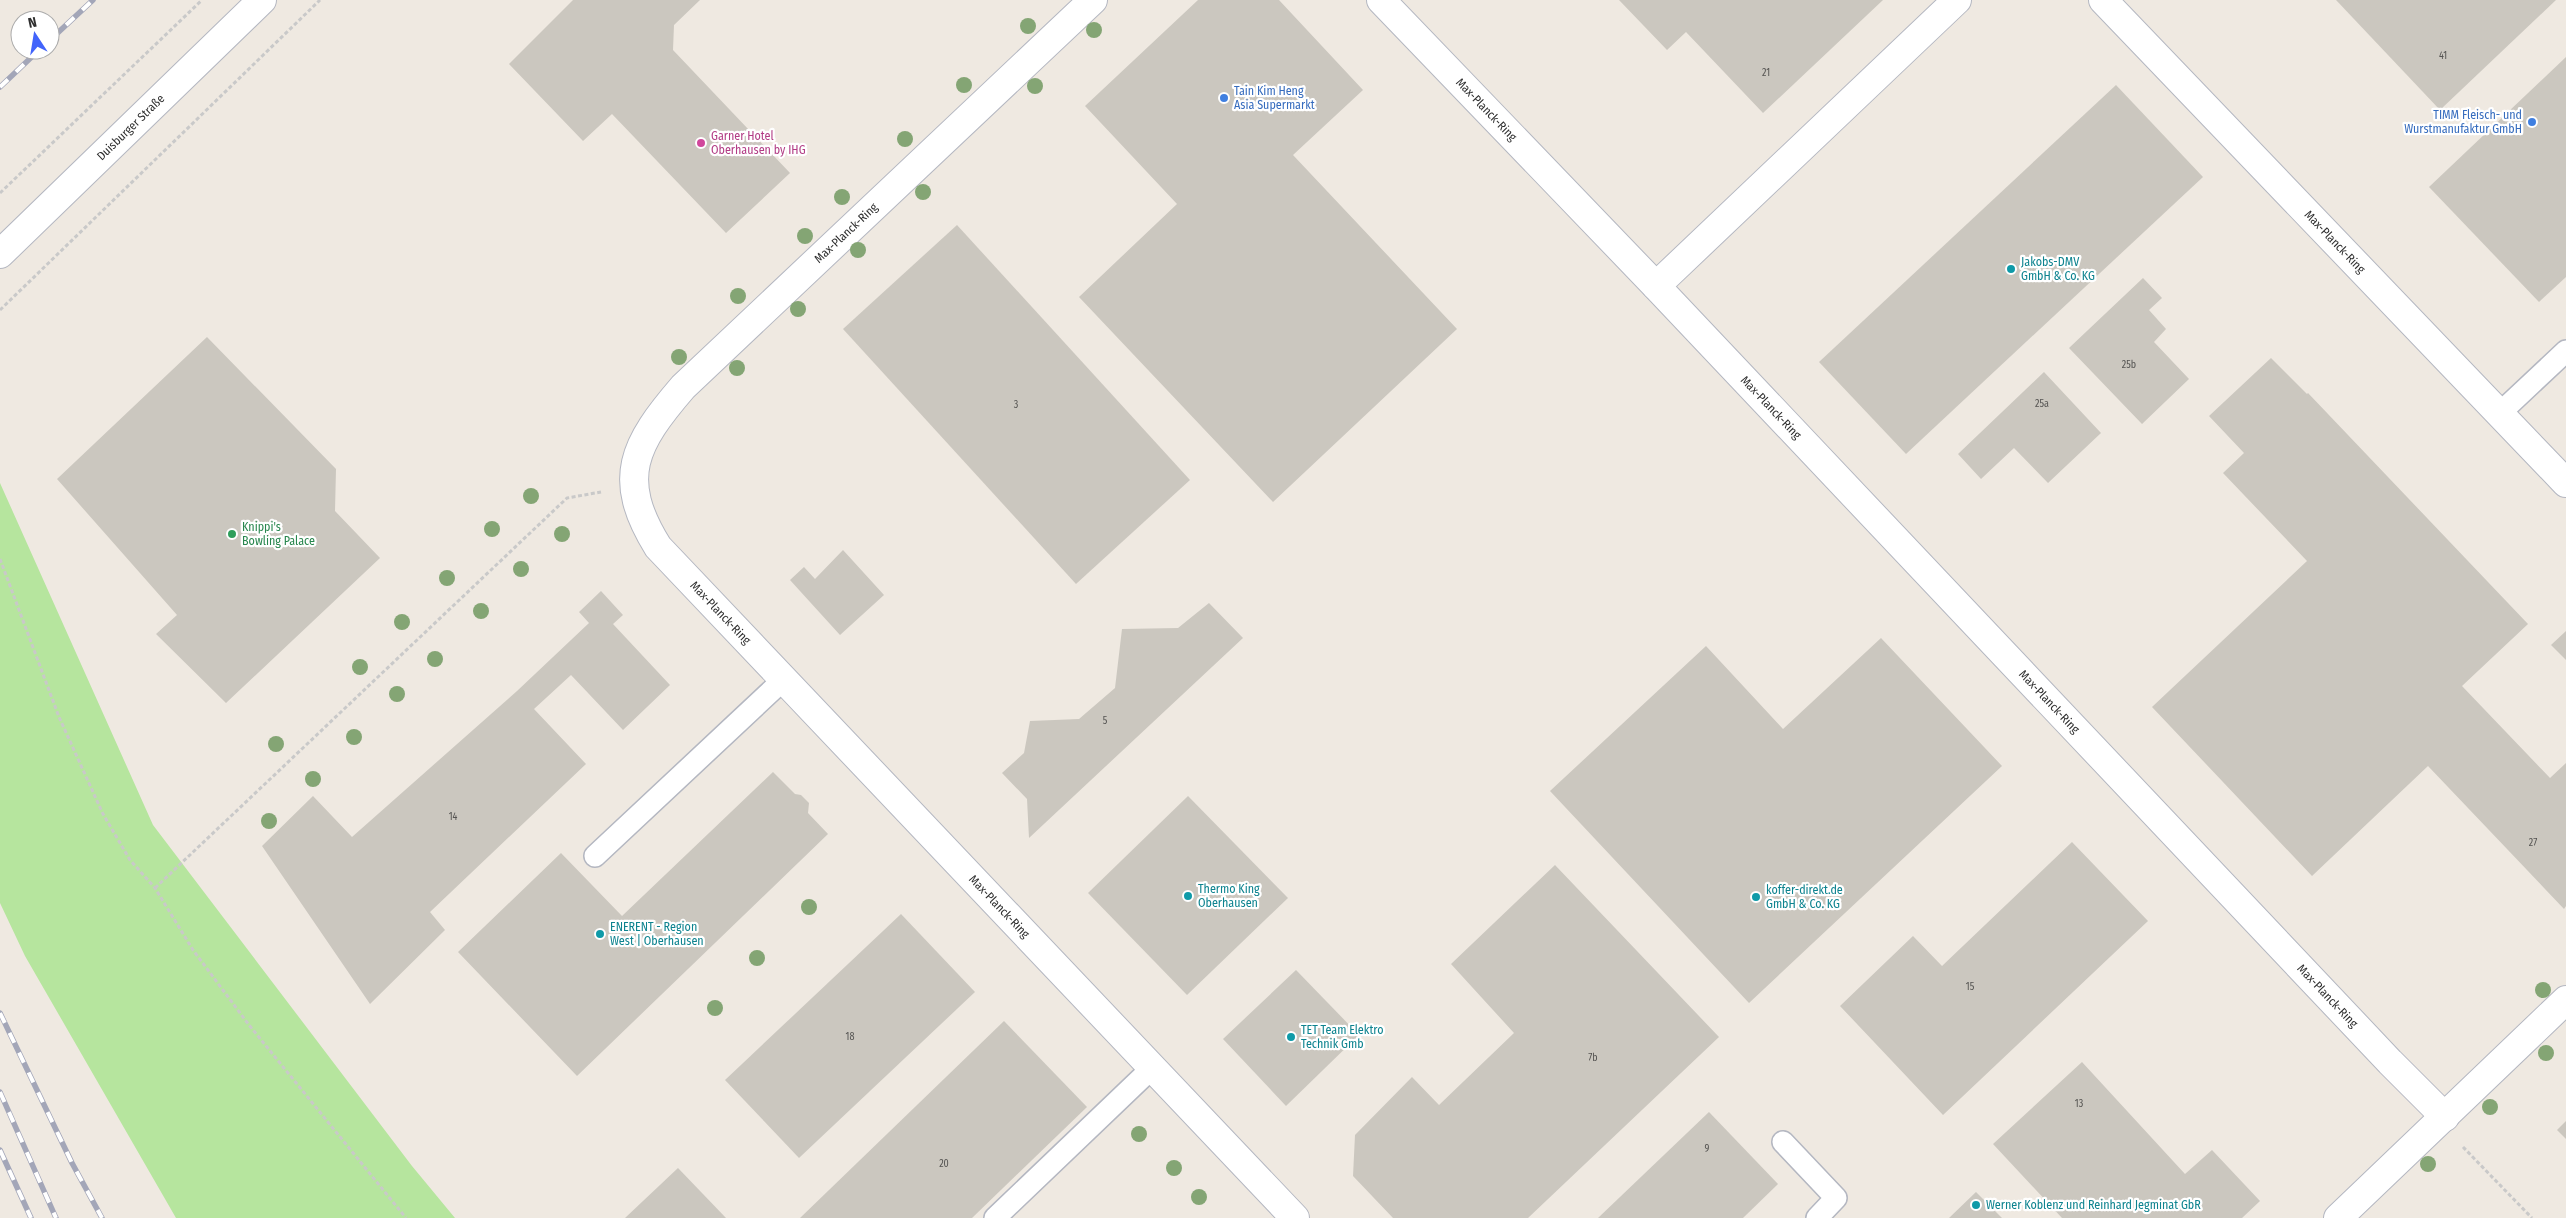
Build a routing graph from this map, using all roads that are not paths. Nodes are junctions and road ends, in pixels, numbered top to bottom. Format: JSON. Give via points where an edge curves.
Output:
{"nodes":[{"id":1,"x":262,"y":0,"type":"edge"},
{"id":2,"x":1093,"y":0,"type":"edge"},
{"id":3,"x":1381,"y":0,"type":"edge"},
{"id":4,"x":1957,"y":0,"type":"edge"},
{"id":5,"x":2103,"y":0,"type":"edge"},
{"id":6,"x":0,"y":254,"type":"edge"},
{"id":7,"x":1656,"y":286,"type":"junction"},
{"id":8,"x":2566,"y":351,"type":"edge"},
{"id":9,"x":2500,"y":413,"type":"junction"},
{"id":10,"x":2566,"y":483,"type":"edge"},
{"id":11,"x":784,"y":680,"type":"junction"},
{"id":12,"x":595,"y":856,"type":"dead end"},
{"id":13,"x":2566,"y":1000,"type":"edge"},
{"id":14,"x":1152,"y":1068,"type":"junction"},
{"id":15,"x":2442,"y":1120,"type":"junction"},
{"id":16,"x":1783,"y":1142,"type":"dead end"},
{"id":17,"x":995,"y":1218,"type":"edge"},
{"id":18,"x":1295,"y":1218,"type":"edge"},
{"id":19,"x":1817,"y":1218,"type":"edge"},
{"id":20,"x":2338,"y":1218,"type":"edge"}],
"edges":[{"from":1,"to":6,"type":"street","name":"Duisburger Straße"},
{"from":2,"to":11,"type":"street","name":"Max-Planck-Ring","via":[[683,387],[656,419],[639,449],[634,485],[640,511],[658,548]]},
{"from":3,"to":7,"type":"street","name":"Max-Planck-Ring"},
{"from":4,"to":7,"type":"street"},
{"from":5,"to":9,"type":"street","name":"Max-Planck-Ring"},
{"from":7,"to":15,"type":"street","name":"Max-Planck-Ring"},
{"from":8,"to":9,"type":"lane"},
{"from":9,"to":10,"type":"street","name":"Max-Planck-Ring"},
{"from":11,"to":12,"type":"lane"},
{"from":11,"to":14,"type":"street","name":"Max-Planck-Ring"},
{"from":13,"to":15,"type":"street"},
{"from":14,"to":17,"type":"lane"},
{"from":14,"to":18,"type":"street","name":"Max-Planck-Ring"},
{"from":15,"to":20,"type":"street"},
{"from":16,"to":19,"type":"lane","via":[[1836,1198]]}]}
